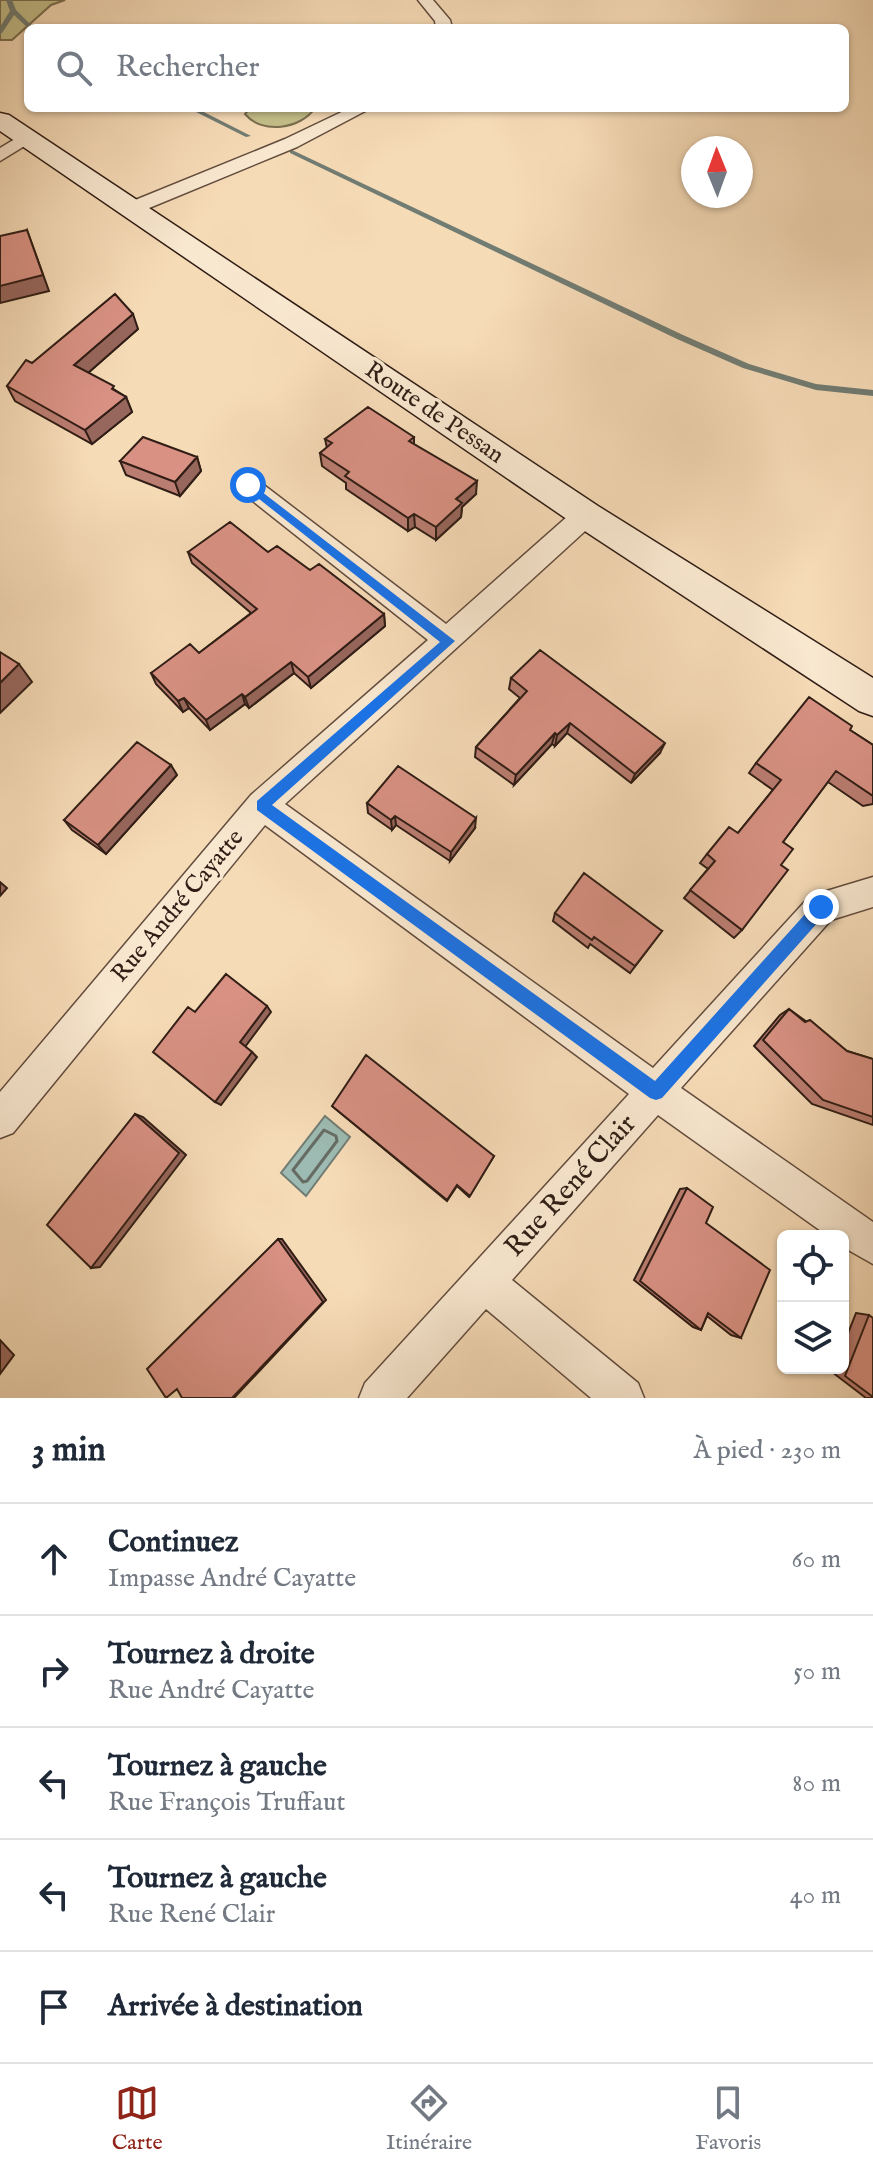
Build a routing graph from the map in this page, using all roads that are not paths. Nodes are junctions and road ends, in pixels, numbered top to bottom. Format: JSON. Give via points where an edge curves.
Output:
{"nodes":[{"id":1,"x":425,"y":0,"type":"edge"},
{"id":2,"x":443,"y":24,"type":"edge"},
{"id":3,"x":355,"y":112,"type":"edge"},
{"id":4,"x":8,"y":138,"type":"edge"},
{"id":5,"x":130,"y":209,"type":"junction"},
{"id":6,"x":248,"y":485,"type":"dead end"},
{"id":7,"x":586,"y":515,"type":"junction"},
{"id":8,"x":448,"y":641,"type":"junction"},
{"id":9,"x":873,"y":699,"type":"edge"},
{"id":10,"x":262,"y":805,"type":"junction"},
{"id":11,"x":873,"y":892,"type":"edge"},
{"id":12,"x":656,"y":1092,"type":"junction"},
{"id":13,"x":0,"y":1120,"type":"edge"},
{"id":14,"x":873,"y":1245,"type":"edge"},
{"id":15,"x":484,"y":1282,"type":"junction"},
{"id":16,"x":380,"y":1398,"type":"edge"},
{"id":17,"x":623,"y":1398,"type":"edge"}],
"edges":[{"from":1,"to":2,"type":"street"},
{"from":3,"to":5,"type":"street"},
{"from":4,"to":5,"type":"main road","name":"Route de Pessan"},
{"from":5,"to":7,"type":"main road","name":"Route de Pessan"},
{"from":6,"to":8,"type":"street"},
{"from":7,"to":8,"type":"street","name":"Rue André Cayatte"},
{"from":7,"to":9,"type":"main road","name":"Route de Pessan"},
{"from":8,"to":10,"type":"street","name":"Rue André Cayatte"},
{"from":10,"to":12,"type":"street"},
{"from":10,"to":13,"type":"street","name":"Rue André Cayatte"},
{"from":11,"to":12,"type":"street","name":"Rue René Clair","via":[[821,907]]},
{"from":12,"to":14,"type":"street"},
{"from":12,"to":15,"type":"street","name":"Rue René Clair"},
{"from":15,"to":16,"type":"street","name":"Rue René Clair"},
{"from":15,"to":17,"type":"street"}]}
